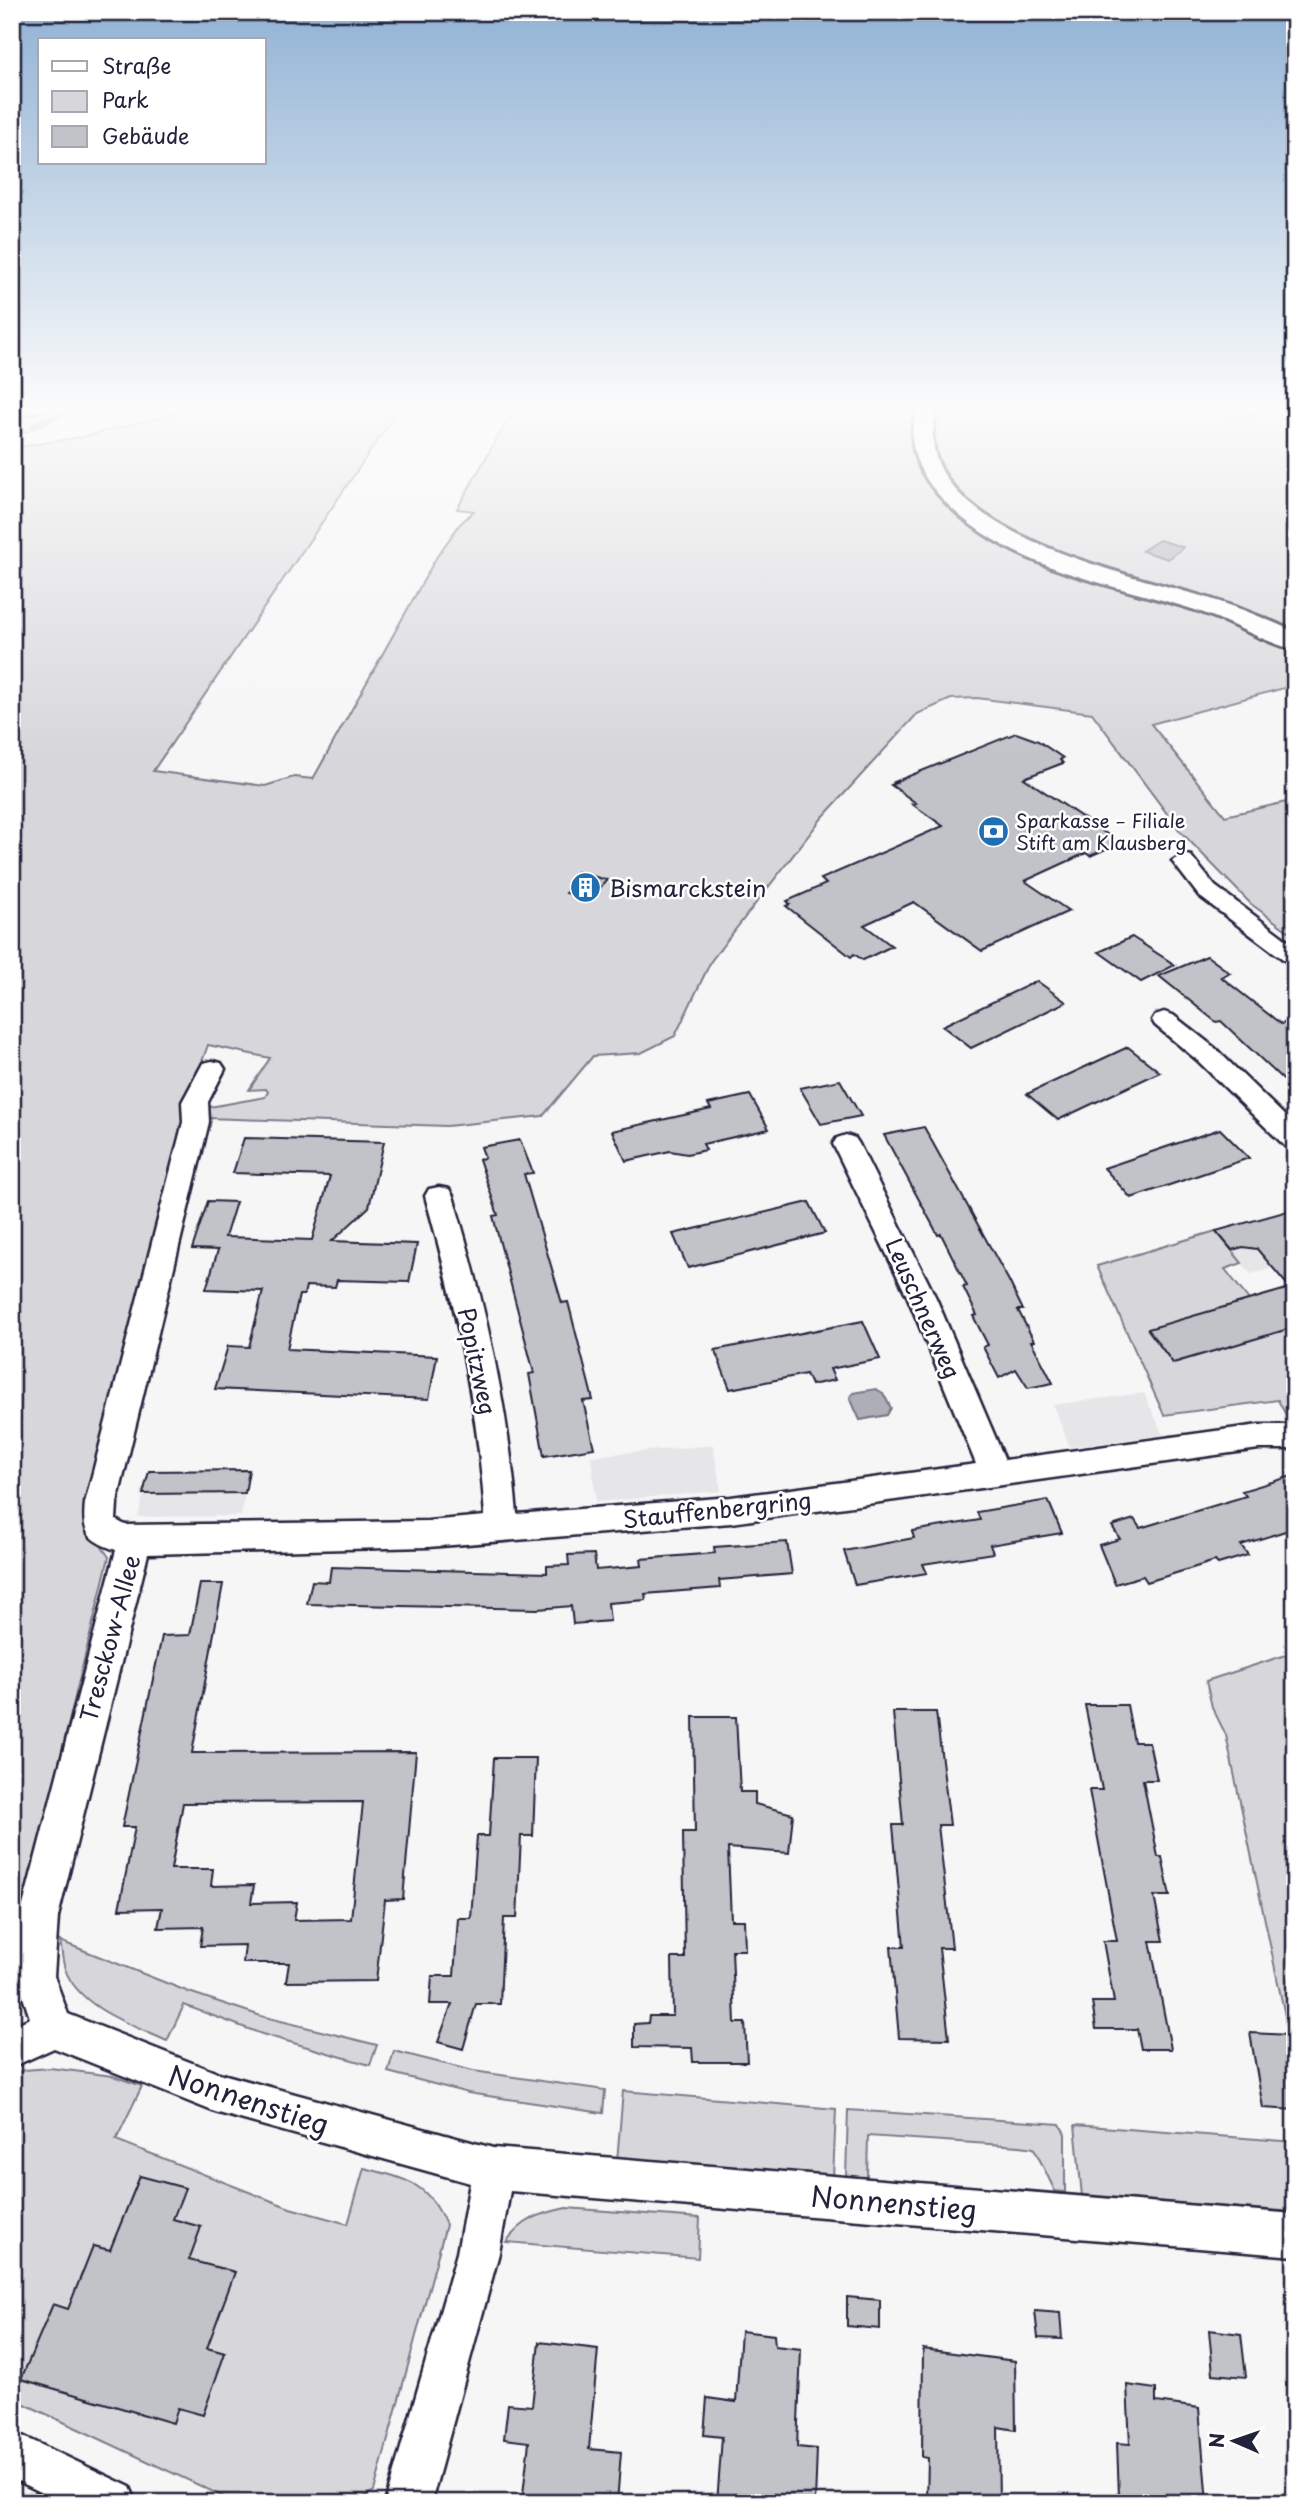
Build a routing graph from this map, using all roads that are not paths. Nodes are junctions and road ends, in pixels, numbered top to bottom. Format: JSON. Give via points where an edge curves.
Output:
{"nodes":[{"id":1,"x":979,"y":522,"type":"edge"},
{"id":2,"x":1295,"y":642,"type":"edge"},
{"id":3,"x":1182,"y":862,"type":"dead end"},
{"id":4,"x":1295,"y":957,"type":"edge"},
{"id":5,"x":1164,"y":1020,"type":"dead end"},
{"id":6,"x":212,"y":1069,"type":"dead end"},
{"id":7,"x":1295,"y":1141,"type":"edge"},
{"id":8,"x":846,"y":1144,"type":"dead end"},
{"id":9,"x":439,"y":1196,"type":"dead end"},
{"id":10,"x":1295,"y":1437,"type":"edge"},
{"id":11,"x":996,"y":1475,"type":"junction"},
{"id":12,"x":502,"y":1529,"type":"junction"},
{"id":13,"x":135,"y":1541,"type":"junction"},
{"id":14,"x":52,"y":2028,"type":"junction"},
{"id":15,"x":12,"y":2047,"type":"edge"},
{"id":16,"x":493,"y":2169,"type":"junction"},
{"id":17,"x":1295,"y":2235,"type":"edge"},
{"id":18,"x":12,"y":2454,"type":"edge"},
{"id":19,"x":114,"y":2503,"type":"edge"},
{"id":20,"x":408,"y":2503,"type":"edge"}],
"edges":[{"from":1,"to":2,"type":"street","via":[[1059,562],[1225,612]]},
{"from":3,"to":4,"type":"street","via":[[1207,891]]},
{"from":5,"to":7,"type":"street","via":[[1206,1054]]},
{"from":6,"to":13,"type":"street","name":"Tresckow-Allee","via":[[195,1102],[197,1122],[101,1503],[99,1526]]},
{"from":8,"to":11,"type":"street","name":"Leuschnerweg","via":[[922,1298]]},
{"from":9,"to":12,"type":"street","name":"Popitzweg","via":[[499,1467]]},
{"from":10,"to":11,"type":"street","name":"Stauffenbergring","via":[[1259,1437]]},
{"from":11,"to":12,"type":"street","name":"Stauffenbergring","via":[[731,1510]]},
{"from":12,"to":13,"type":"street","name":"Stauffenbergring"},
{"from":13,"to":14,"type":"street","name":"Tresckow-Allee","via":[[39,1917],[35,1976]]},
{"from":14,"to":15,"type":"street"},
{"from":14,"to":16,"type":"street","name":"Nonnenstieg","via":[[215,2092]]},
{"from":16,"to":17,"type":"street","name":"Nonnenstieg"},
{"from":16,"to":20,"type":"street","via":[[478,2253]]},
{"from":18,"to":19,"type":"street"}]}
